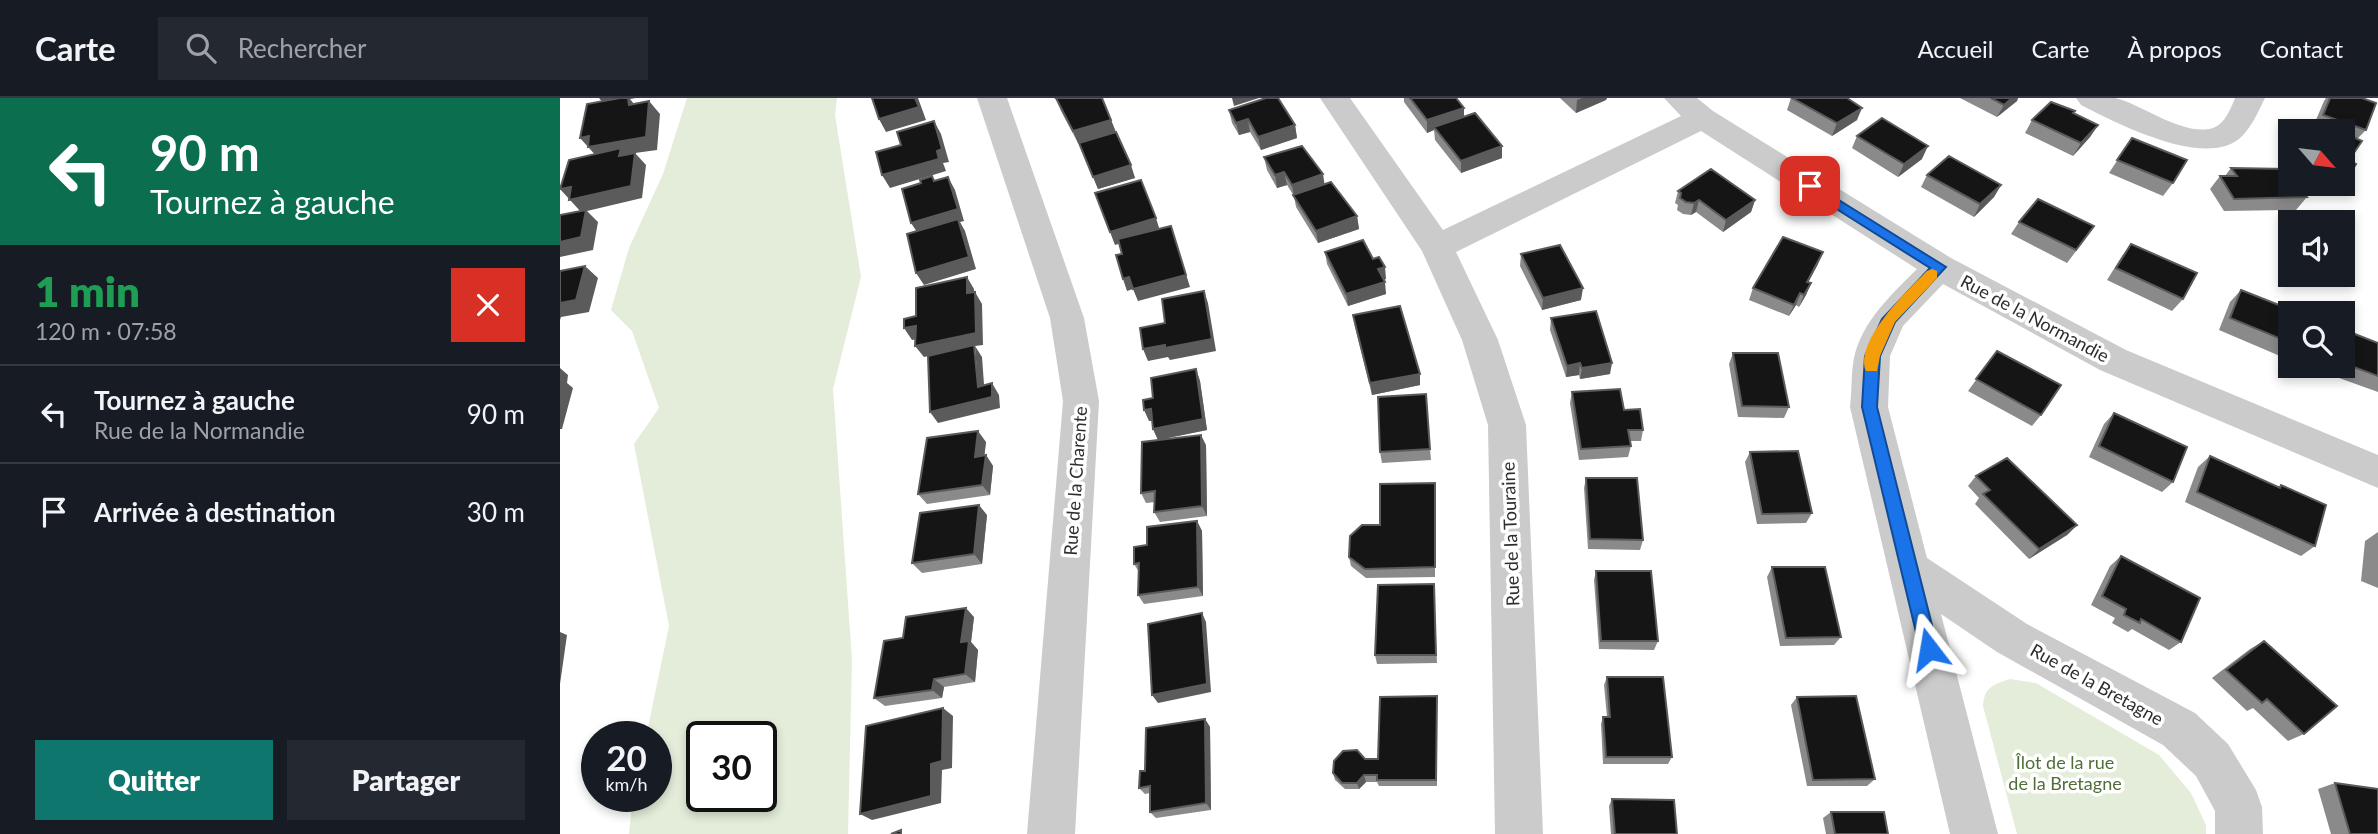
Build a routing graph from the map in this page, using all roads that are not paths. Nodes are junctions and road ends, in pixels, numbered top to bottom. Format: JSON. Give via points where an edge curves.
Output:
{"nodes":[{"id":1,"x":992,"y":98,"type":"edge"},
{"id":2,"x":1335,"y":98,"type":"edge"},
{"id":3,"x":2091,"y":98,"type":"edge"},
{"id":4,"x":2250,"y":98,"type":"edge"},
{"id":5,"x":1690,"y":108,"type":"edge"},
{"id":6,"x":1437,"y":247,"type":"junction"},
{"id":7,"x":1939,"y":267,"type":"junction"},
{"id":8,"x":2378,"y":472,"type":"edge"},
{"id":9,"x":1910,"y":570,"type":"junction"},
{"id":10,"x":1051,"y":834,"type":"edge"},
{"id":11,"x":1519,"y":834,"type":"edge"},
{"id":12,"x":1974,"y":834,"type":"edge"},
{"id":13,"x":2239,"y":834,"type":"edge"}],
"edges":[{"from":1,"to":10,"type":"street","name":"Rue de la Charente","via":[[1067,318],[1081,401]]},
{"from":2,"to":6,"type":"street","name":"Rue de la Touraine"},
{"from":3,"to":4,"type":"street","via":[[2190,138],[2217,138],[2237,125]]},
{"from":5,"to":6,"type":"street"},
{"from":5,"to":7,"type":"street","name":"Rue de la Normandie"},
{"from":6,"to":11,"type":"street","name":"Rue de la Touraine","via":[[1480,341],[1507,425]]},
{"from":7,"to":8,"type":"street","name":"Rue de la Normandie","via":[[2113,360]]},
{"from":7,"to":9,"type":"street","via":[[1889,319],[1872,356],[1869,407]]},
{"from":9,"to":12,"type":"street"},
{"from":9,"to":13,"type":"street","name":"Rue de la Bretagne","via":[[2012,638],[2179,729],[2212,760],[2239,807]]}]}
